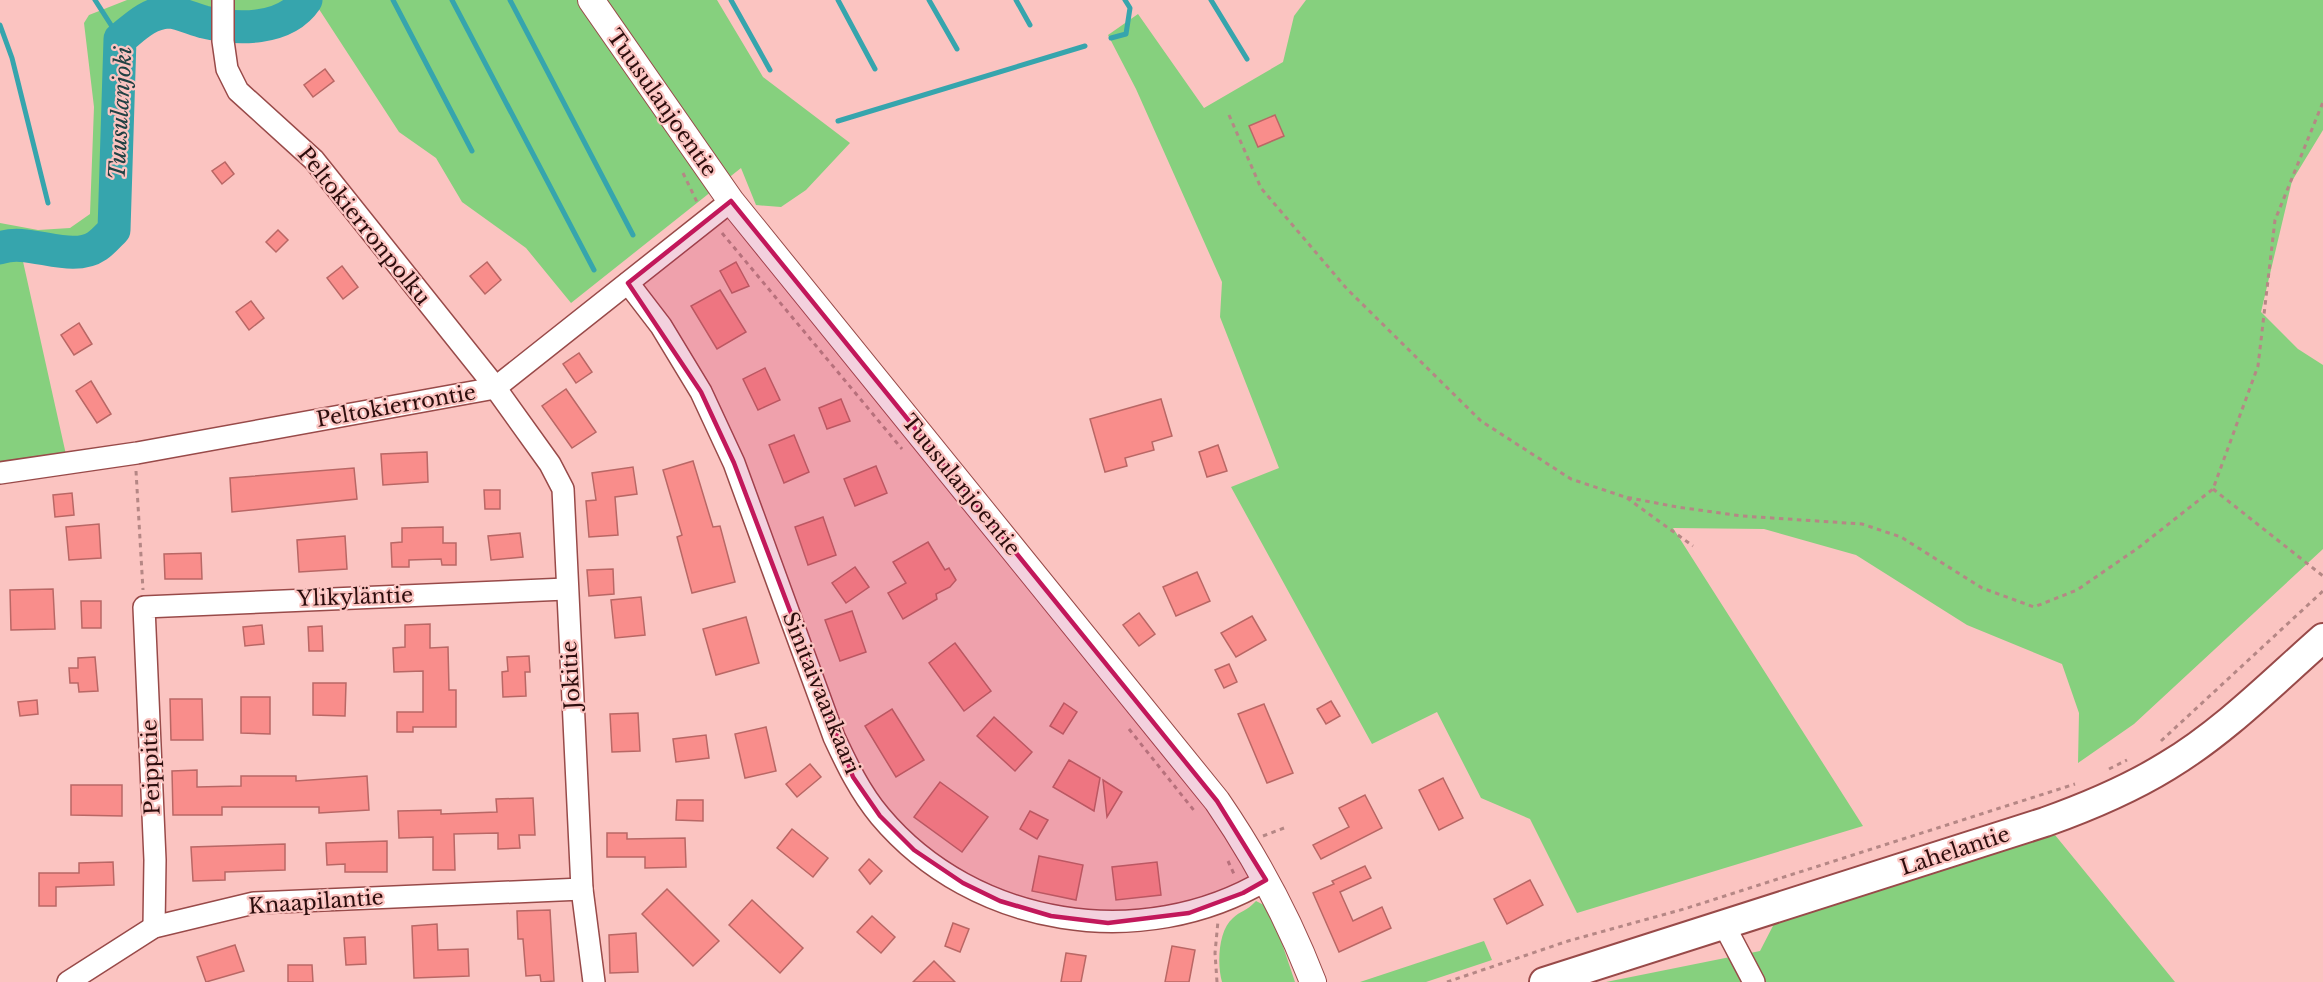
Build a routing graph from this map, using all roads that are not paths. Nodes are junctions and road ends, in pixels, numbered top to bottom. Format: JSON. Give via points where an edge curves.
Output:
{"nodes":[{"id":1,"x":223,"y":0,"type":"edge"},
{"id":2,"x":591,"y":0,"type":"edge"},
{"id":3,"x":731,"y":201,"type":"junction"},
{"id":4,"x":628,"y":283,"type":"junction"},
{"id":5,"x":495,"y":388,"type":"junction"},
{"id":6,"x":0,"y":473,"type":"edge"},
{"id":7,"x":566,"y":589,"type":"junction"},
{"id":8,"x":144,"y":606,"type":"joint"},
{"id":9,"x":2323,"y":638,"type":"edge"},
{"id":10,"x":1266,"y":880,"type":"junction"},
{"id":11,"x":582,"y":889,"type":"junction"},
{"id":12,"x":1724,"y":924,"type":"junction"},
{"id":13,"x":154,"y":927,"type":"junction"},
{"id":14,"x":68,"y":982,"type":"edge"},
{"id":15,"x":594,"y":982,"type":"edge"},
{"id":16,"x":1312,"y":982,"type":"edge"},
{"id":17,"x":1544,"y":982,"type":"edge"},
{"id":18,"x":1754,"y":982,"type":"edge"}],
"edges":[{"from":1,"to":5,"type":"street","name":"Peltokierronpolku","via":[[227,69],[238,91],[314,160]]},
{"from":2,"to":3,"type":"street","name":"Tuusulanjoentie"},
{"from":3,"to":4,"type":"street","name":"Peltokierrontie"},
{"from":3,"to":10,"type":"street","name":"Tuusulanjoentie","via":[[1217,801]]},
{"from":4,"to":5,"type":"street","name":"Peltokierrontie"},
{"from":4,"to":10,"type":"street","name":"Sinitaivaankaari","via":[[661,326],[701,392],[734,463],[834,737],[853,777],[880,816],[915,850],[963,883],[1000,901],[1052,916],[1108,923],[1189,913]]},
{"from":5,"to":6,"type":"street","name":"Peltokierrontie","via":[[137,453]]},
{"from":5,"to":7,"type":"street","name":"Jokitie","via":[[563,489]]},
{"from":7,"to":8,"type":"street","name":"Ylikyläntie"},
{"from":7,"to":11,"type":"street","name":"Jokitie"},
{"from":8,"to":13,"type":"street","name":"Peippitie","via":[[155,860]]},
{"from":9,"to":12,"type":"main road","name":"Lahelantie","via":[[2236,716],[2168,766],[2099,802]]},
{"from":10,"to":16,"type":"street","name":"Tuusulanjoentie"},
{"from":11,"to":13,"type":"street","name":"Knaapilantie","via":[[254,903]]},
{"from":11,"to":15,"type":"street","name":"Jokitie"},
{"from":12,"to":17,"type":"main road","name":"Lahelantie"},
{"from":12,"to":18,"type":"street"},
{"from":13,"to":14,"type":"street","name":"Knaapilantie"}]}
